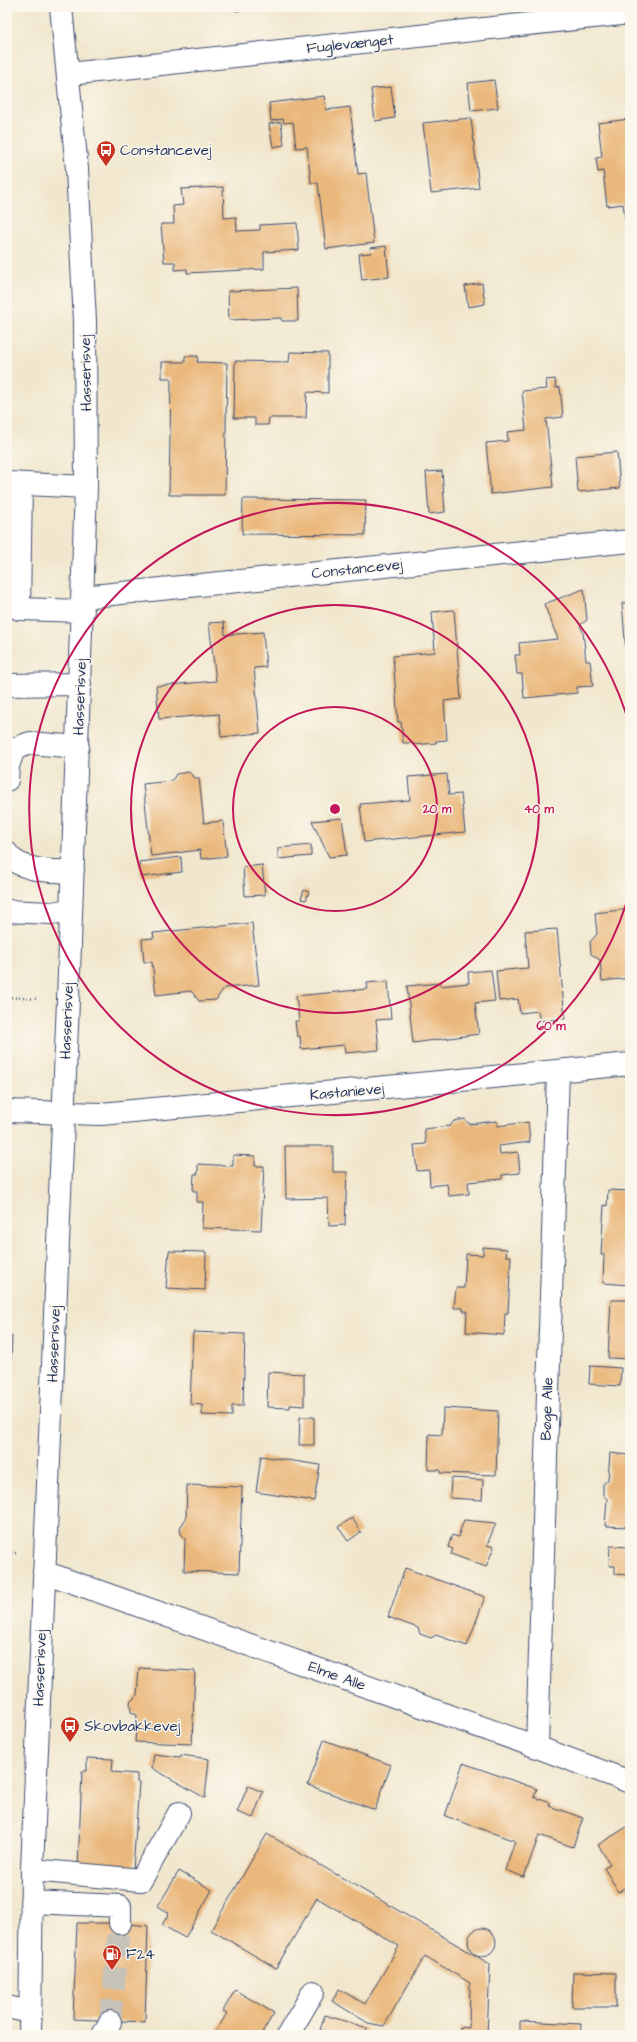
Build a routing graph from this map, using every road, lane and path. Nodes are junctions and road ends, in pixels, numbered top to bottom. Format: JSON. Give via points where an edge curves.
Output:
{"nodes":[{"id":1,"x":61,"y":7,"type":"edge"},
{"id":2,"x":630,"y":13,"type":"edge"},
{"id":3,"x":69,"y":74,"type":"junction"},
{"id":4,"x":14,"y":483,"type":"edge"},
{"id":5,"x":86,"y":487,"type":"junction"},
{"id":6,"x":630,"y":540,"type":"edge"},
{"id":7,"x":83,"y":604,"type":"junction"},
{"id":8,"x":80,"y":684,"type":"junction"},
{"id":9,"x":7,"y":685,"type":"edge"},
{"id":10,"x":78,"y":747,"type":"junction"},
{"id":11,"x":7,"y":780,"type":"edge"},
{"id":12,"x":7,"y":852,"type":"edge"},
{"id":13,"x":73,"y":871,"type":"junction"},
{"id":14,"x":71,"y":910,"type":"junction"},
{"id":15,"x":7,"y":911,"type":"edge"},
{"id":16,"x":7,"y":997,"type":"edge"},
{"id":17,"x":41,"y":999,"type":"dead end"},
{"id":18,"x":630,"y":1064,"type":"edge"},
{"id":19,"x":558,"y":1072,"type":"junction"},
{"id":20,"x":7,"y":1111,"type":"edge"},
{"id":21,"x":63,"y":1112,"type":"junction"},
{"id":22,"x":44,"y":1572,"type":"junction"},
{"id":23,"x":537,"y":1747,"type":"junction"},
{"id":24,"x":630,"y":1782,"type":"edge"},
{"id":25,"x":179,"y":1813,"type":"dead end"},
{"id":26,"x":32,"y":1870,"type":"junction"},
{"id":27,"x":31,"y":1902,"type":"junction"},
{"id":28,"x":120,"y":1923,"type":"tunnel mouth"},
{"id":29,"x":313,"y":1992,"type":"dead end"},
{"id":30,"x":7,"y":2007,"type":"edge"},
{"id":31,"x":30,"y":2012,"type":"junction"},
{"id":32,"x":30,"y":2035,"type":"edge"},
{"id":33,"x":288,"y":2035,"type":"edge"}],
"edges":[{"from":1,"to":3,"type":"street","name":"Hasserisvej"},
{"from":2,"to":3,"type":"street","name":"Fuglevænget"},
{"from":3,"to":5,"type":"street","name":"Hasserisvej","via":[[78,169],[85,321]]},
{"from":4,"to":5,"type":"street"},
{"from":4,"to":7,"type":"street","name":"Constancevej","via":[[19,609]]},
{"from":5,"to":7,"type":"street","name":"Hasserisvej"},
{"from":6,"to":7,"type":"street","name":"Constancevej"},
{"from":7,"to":8,"type":"street","name":"Hasserisvej"},
{"from":8,"to":9,"type":"street"},
{"from":8,"to":10,"type":"street","name":"Hasserisvej"},
{"from":10,"to":11,"type":"street","via":[[30,743],[14,749],[8,766]]},
{"from":10,"to":13,"type":"street","name":"Hasserisvej"},
{"from":12,"to":13,"type":"street","via":[[10,858],[30,868],[53,872]]},
{"from":13,"to":14,"type":"street","name":"Hasserisvej"},
{"from":14,"to":15,"type":"street","via":[[51,913]]},
{"from":14,"to":21,"type":"street","name":"Hasserisvej"},
{"from":16,"to":17,"type":"path"},
{"from":18,"to":19,"type":"street","name":"Kastanievej"},
{"from":19,"to":21,"type":"street","name":"Kastanievej","via":[[101,1114]]},
{"from":19,"to":23,"type":"street","name":"Bøge Alle"},
{"from":20,"to":21,"type":"street","name":"Kastanievej"},
{"from":21,"to":22,"type":"street","name":"Hasserisvej"},
{"from":22,"to":23,"type":"street","name":"Elme Alle"},
{"from":22,"to":26,"type":"street","name":"Hasserisvej"},
{"from":23,"to":24,"type":"street","name":"Elme Alle"},
{"from":25,"to":26,"type":"street","via":[[141,1880]]},
{"from":26,"to":27,"type":"street","name":"Hasserisvej"},
{"from":27,"to":28,"type":"street","via":[[120,1906]]},
{"from":27,"to":31,"type":"street","name":"Hasserisvej"},
{"from":29,"to":33,"type":"street"},
{"from":30,"to":31,"type":"street"},
{"from":31,"to":32,"type":"street","name":"Hasserisvej"}]}
